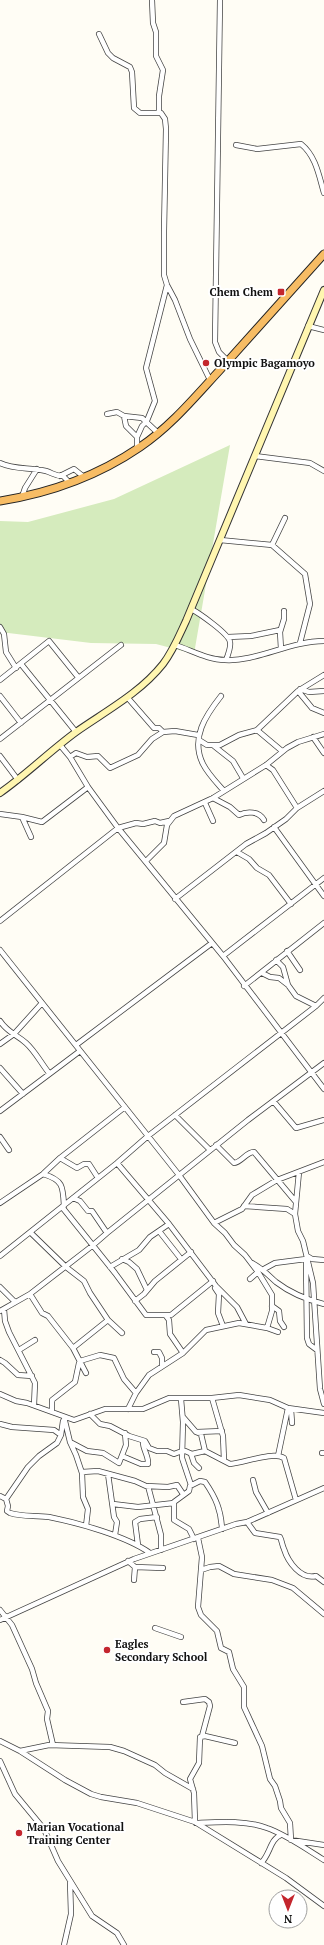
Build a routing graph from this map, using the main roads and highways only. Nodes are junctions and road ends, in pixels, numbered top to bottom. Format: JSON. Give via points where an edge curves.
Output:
{"nodes":[{"id":1,"x":324,"y":254,"type":"edge"},
{"id":2,"x":324,"y":290,"type":"edge"},
{"id":3,"x":0,"y":501,"type":"edge"},
{"id":4,"x":0,"y":793,"type":"edge"}],
"edges":[{"from":1,"to":3,"type":"highway","via":[[180,414],[158,433],[112,464],[84,477],[22,497]]},
{"from":2,"to":4,"type":"main road","via":[[191,609],[164,663],[127,697],[76,732]]}]}
